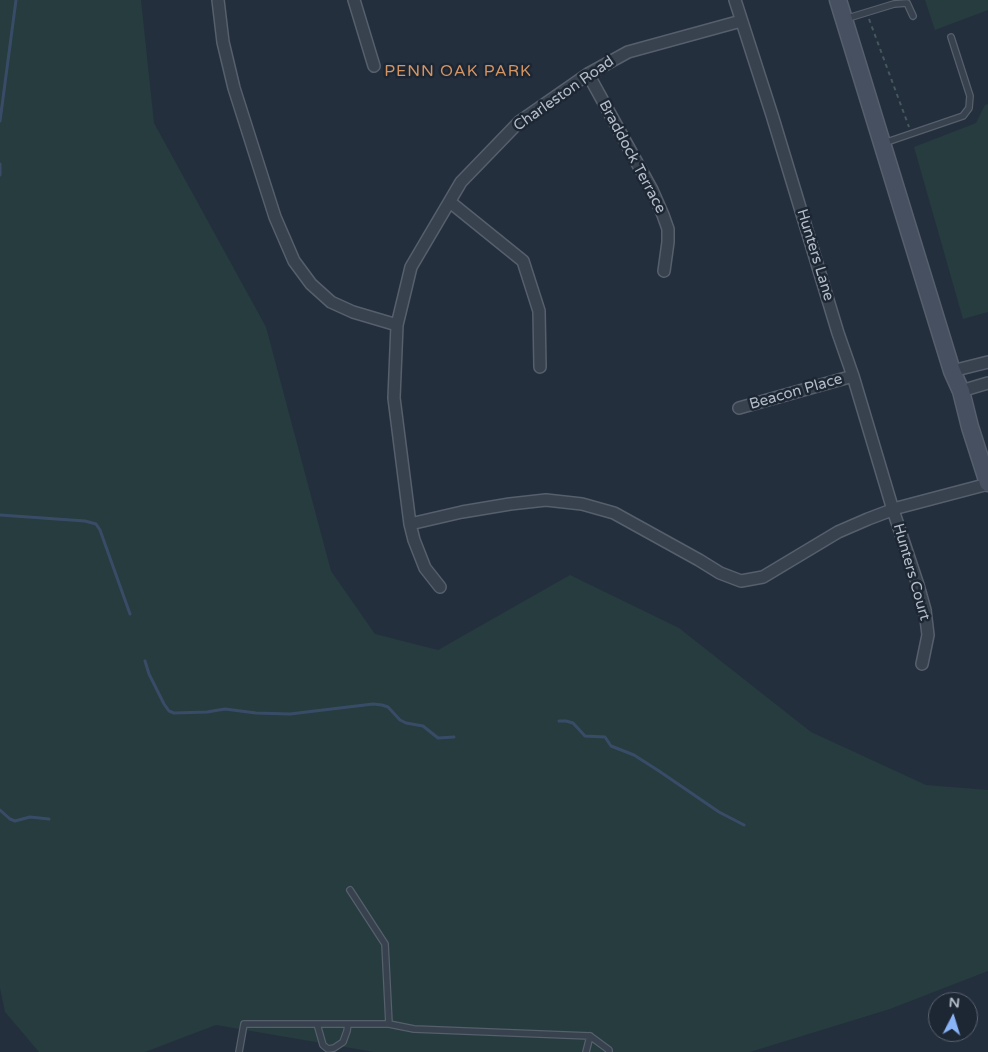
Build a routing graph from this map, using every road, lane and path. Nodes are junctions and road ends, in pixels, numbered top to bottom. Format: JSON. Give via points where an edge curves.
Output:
{"nodes":[{"id":1,"x":218,"y":0,"type":"edge"},
{"id":2,"x":354,"y":0,"type":"edge"},
{"id":3,"x":735,"y":0,"type":"edge"},
{"id":4,"x":838,"y":0,"type":"edge"},
{"id":5,"x":866,"y":13,"type":"junction"},
{"id":6,"x":913,"y":16,"type":"dead end"},
{"id":7,"x":844,"y":19,"type":"junction"},
{"id":8,"x":741,"y":21,"type":"junction"},
{"id":9,"x":951,"y":37,"type":"dead end"},
{"id":10,"x":374,"y":66,"type":"dead end"},
{"id":11,"x":588,"y":74,"type":"junction"},
{"id":12,"x":911,"y":133,"type":"junction"},
{"id":13,"x":882,"y":143,"type":"junction"},
{"id":14,"x":450,"y":202,"type":"junction"},
{"id":15,"x":664,"y":271,"type":"dead end"},
{"id":16,"x":397,"y":325,"type":"junction"},
{"id":17,"x":988,"y":362,"type":"edge"},
{"id":18,"x":540,"y":367,"type":"dead end"},
{"id":19,"x":952,"y":371,"type":"junction"},
{"id":20,"x":853,"y":376,"type":"junction"},
{"id":21,"x":988,"y":383,"type":"edge"},
{"id":22,"x":961,"y":391,"type":"junction"},
{"id":23,"x":739,"y":408,"type":"dead end"},
{"id":24,"x":988,"y":483,"type":"edge"},
{"id":25,"x":893,"y":510,"type":"junction"},
{"id":26,"x":410,"y":524,"type":"junction"},
{"id":27,"x":440,"y":587,"type":"dead end"},
{"id":28,"x":922,"y":664,"type":"dead end"},
{"id":29,"x":350,"y":890,"type":"dead end"},
{"id":30,"x":317,"y":1024,"type":"junction"},
{"id":31,"x":348,"y":1024,"type":"junction"},
{"id":32,"x":389,"y":1024,"type":"junction"},
{"id":33,"x":590,"y":1036,"type":"junction"},
{"id":34,"x":328,"y":1050,"type":"edge"},
{"id":35,"x":239,"y":1052,"type":"edge"},
{"id":36,"x":586,"y":1052,"type":"edge"},
{"id":37,"x":610,"y":1052,"type":"edge"}],
"edges":[{"from":1,"to":16,"type":"street","via":[[223,42],[234,88],[275,218],[294,261],[311,284],[332,302]]},
{"from":2,"to":10,"type":"street"},
{"from":3,"to":8,"type":"street","name":"Hunters Lane"},
{"from":4,"to":7,"type":"main road"},
{"from":5,"to":6,"type":"lane","via":[[907,3]]},
{"from":5,"to":7,"type":"lane"},
{"from":5,"to":12,"type":"path"},
{"from":7,"to":13,"type":"main road"},
{"from":8,"to":11,"type":"street","name":"Charleston Road","via":[[628,52]]},
{"from":8,"to":20,"type":"street","name":"Hunters Lane"},
{"from":9,"to":12,"type":"lane","via":[[970,96],[969,108],[963,116]]},
{"from":11,"to":14,"type":"street","name":"Charleston Road","via":[[520,122],[461,182]]},
{"from":11,"to":15,"type":"street","name":"Braddock Terrace","via":[[664,215],[668,229]]},
{"from":12,"to":13,"type":"lane"},
{"from":13,"to":19,"type":"main road"},
{"from":14,"to":16,"type":"street","name":"Charleston Road","via":[[411,267]]},
{"from":14,"to":18,"type":"street","via":[[523,261],[539,311]]},
{"from":16,"to":26,"type":"street","name":"Charleston Road","via":[[394,398]]},
{"from":17,"to":19,"type":"street"},
{"from":19,"to":22,"type":"main road"},
{"from":20,"to":23,"type":"street","name":"Beacon Place"},
{"from":20,"to":25,"type":"street","name":"Hunters Lane"},
{"from":21,"to":22,"type":"street"},
{"from":22,"to":24,"type":"main road"},
{"from":24,"to":25,"type":"street"},
{"from":25,"to":26,"type":"street","via":[[838,532],[763,577],[741,581],[720,573],[614,513],[582,504],[546,500],[510,504]]},
{"from":25,"to":28,"type":"street","name":"Hunters Court","via":[[924,610],[928,634]]},
{"from":26,"to":27,"type":"street","name":"Charleston Road","via":[[421,560]]},
{"from":29,"to":32,"type":"lane","via":[[385,944]]},
{"from":30,"to":31,"type":"lane"},
{"from":30,"to":34,"type":"lane","via":[[323,1045]]},
{"from":30,"to":35,"type":"lane","via":[[244,1024]]},
{"from":31,"to":32,"type":"lane"},
{"from":31,"to":34,"type":"lane","via":[[344,1042]]},
{"from":32,"to":33,"type":"lane","via":[[414,1029]]},
{"from":33,"to":36,"type":"lane"},
{"from":33,"to":37,"type":"lane"}]}
